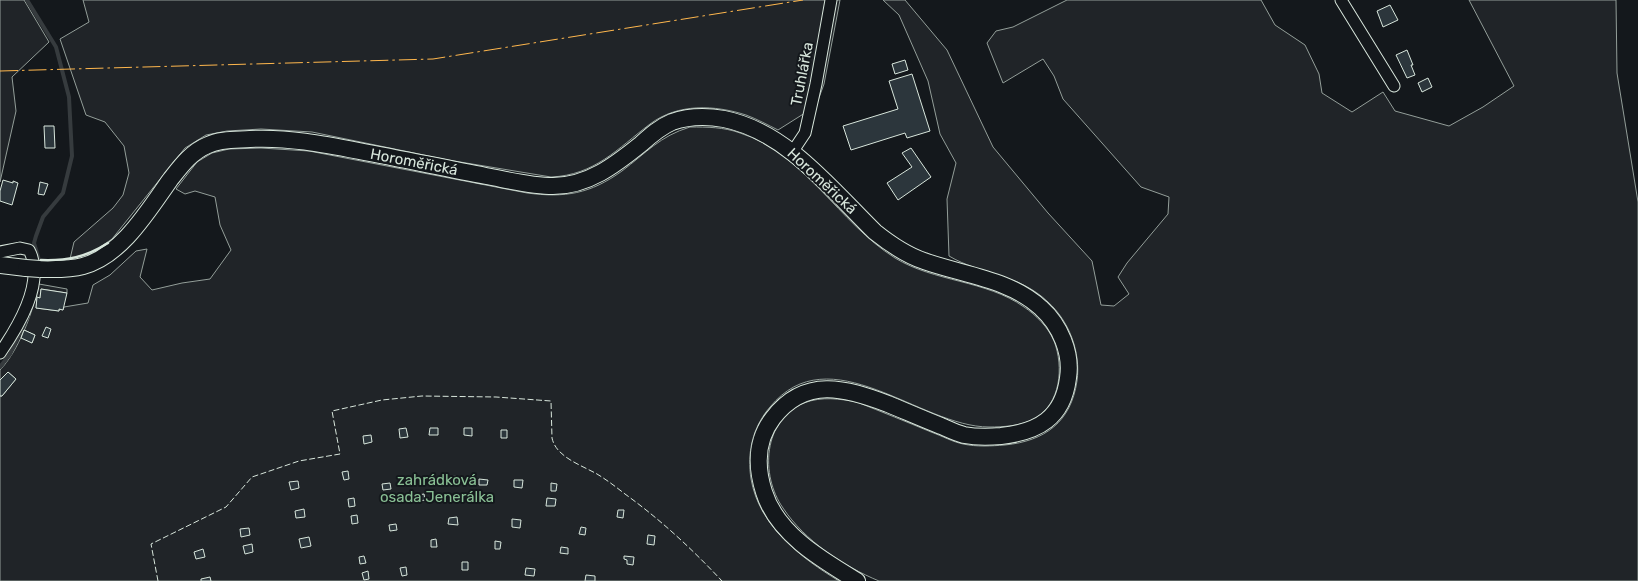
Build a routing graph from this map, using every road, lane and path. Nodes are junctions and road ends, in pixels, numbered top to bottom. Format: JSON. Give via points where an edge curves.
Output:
{"nodes":[{"id":1,"x":831,"y":0,"type":"edge"},
{"id":2,"x":1341,"y":0,"type":"edge"},
{"id":3,"x":1394,"y":86,"type":"dead end"},
{"id":4,"x":793,"y":151,"type":"junction"},
{"id":5,"x":0,"y":252,"type":"edge"},
{"id":6,"x":0,"y":265,"type":"edge"},
{"id":7,"x":0,"y":352,"type":"edge"},
{"id":8,"x":857,"y":581,"type":"edge"}],
"edges":[{"from":1,"to":4,"type":"street","name":"Truhlářka","via":[[805,133]]},
{"from":2,"to":3,"type":"street"},
{"from":4,"to":6,"type":"main road","name":"Horoměřická","via":[[745,124],[708,117],[688,118],[657,130],[616,164],[590,179],[568,186],[550,186],[310,142],[261,138],[228,140],[209,144],[191,155],[119,246],[107,255],[71,268]]},
{"from":4,"to":8,"type":"main road","name":"Horoměřická","via":[[875,232],[907,254],[1001,284],[1042,308],[1062,336],[1067,355],[1067,388],[1061,403],[1041,426],[1028,432],[988,437],[964,435],[860,393],[829,389],[803,393],[778,411],[766,430],[759,452],[766,497],[790,532],[808,549]]},
{"from":5,"to":7,"type":"street","via":[[24,248],[29,250],[34,264],[27,306]]}]}
